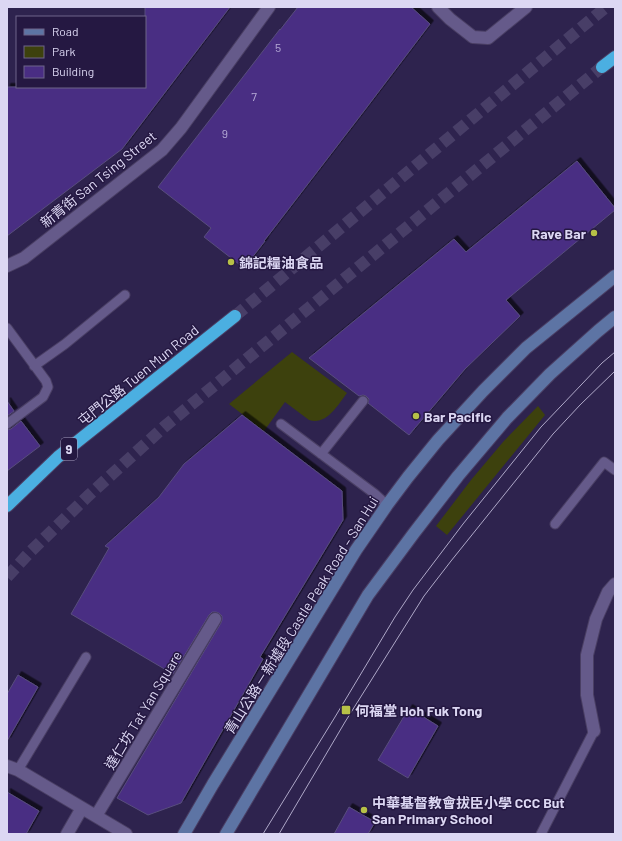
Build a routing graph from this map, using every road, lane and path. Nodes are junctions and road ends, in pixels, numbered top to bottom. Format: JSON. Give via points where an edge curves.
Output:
{"nodes":[{"id":1,"x":269,"y":7,"type":"edge"},
{"id":2,"x":438,"y":7,"type":"edge"},
{"id":3,"x":526,"y":7,"type":"edge"},
{"id":4,"x":615,"y":57,"type":"edge"},
{"id":5,"x":602,"y":67,"type":"tunnel mouth"},
{"id":6,"x":7,"y":266,"type":"edge"},
{"id":7,"x":615,"y":276,"type":"edge"},
{"id":8,"x":125,"y":295,"type":"dead end"},
{"id":9,"x":235,"y":316,"type":"tunnel mouth"},
{"id":10,"x":615,"y":317,"type":"edge"},
{"id":11,"x":7,"y":328,"type":"edge"},
{"id":12,"x":34,"y":366,"type":"junction"},
{"id":13,"x":363,"y":401,"type":"dead end"},
{"id":14,"x":7,"y":424,"type":"edge"},
{"id":15,"x":281,"y":424,"type":"dead end"},
{"id":16,"x":321,"y":454,"type":"junction"},
{"id":17,"x":615,"y":470,"type":"edge"},
{"id":18,"x":387,"y":505,"type":"junction"},
{"id":19,"x":7,"y":506,"type":"edge"},
{"id":20,"x":555,"y":524,"type":"dead end"},
{"id":21,"x":615,"y":584,"type":"edge"},
{"id":22,"x":215,"y":619,"type":"dead end"},
{"id":23,"x":86,"y":657,"type":"dead end"},
{"id":24,"x":594,"y":731,"type":"joint"},
{"id":25,"x":12,"y":768,"type":"edge"},
{"id":26,"x":82,"y":808,"type":"junction"},
{"id":27,"x":96,"y":816,"type":"junction"},
{"id":28,"x":67,"y":834,"type":"edge"},
{"id":29,"x":126,"y":834,"type":"edge"},
{"id":30,"x":184,"y":834,"type":"edge"},
{"id":31,"x":226,"y":834,"type":"edge"},
{"id":32,"x":541,"y":834,"type":"edge"}],
"edges":[{"from":1,"to":6,"type":"street","name":"新青街 San Tsing Street","via":[[181,128],[162,150],[24,258]]},
{"from":2,"to":3,"type":"street","via":[[473,36],[488,38]]},
{"from":4,"to":5,"type":"highway"},
{"from":7,"to":18,"type":"main road","name":"青山公路－新墟段 Castle Peak Road – San Hui","via":[[526,348],[482,391],[438,440]]},
{"from":8,"to":12,"type":"lane"},
{"from":9,"to":19,"type":"highway","name":"屯門公路 Tuen Mun Road","number":"9","via":[[58,457]]},
{"from":10,"to":31,"type":"main road","via":[[550,374],[507,418],[414,533],[368,595]]},
{"from":11,"to":12,"type":"lane"},
{"from":12,"to":14,"type":"lane","via":[[48,387],[43,398]]},
{"from":13,"to":16,"type":"lane"},
{"from":15,"to":16,"type":"lane"},
{"from":16,"to":18,"type":"lane"},
{"from":17,"to":20,"type":"lane","via":[[604,462]]},
{"from":18,"to":30,"type":"main road","name":"青山公路－新墟段 Castle Peak Road – San Hui","via":[[348,564]]},
{"from":21,"to":24,"type":"street","via":[[608,592],[596,619],[587,656],[587,695]]},
{"from":22,"to":27,"type":"street","name":"達仁坊 Tat Yan Square"},
{"from":23,"to":25,"type":"lane"},
{"from":24,"to":32,"type":"lane"},
{"from":25,"to":26,"type":"street"},
{"from":26,"to":27,"type":"street"},
{"from":26,"to":28,"type":"street"},
{"from":27,"to":29,"type":"street"}]}
